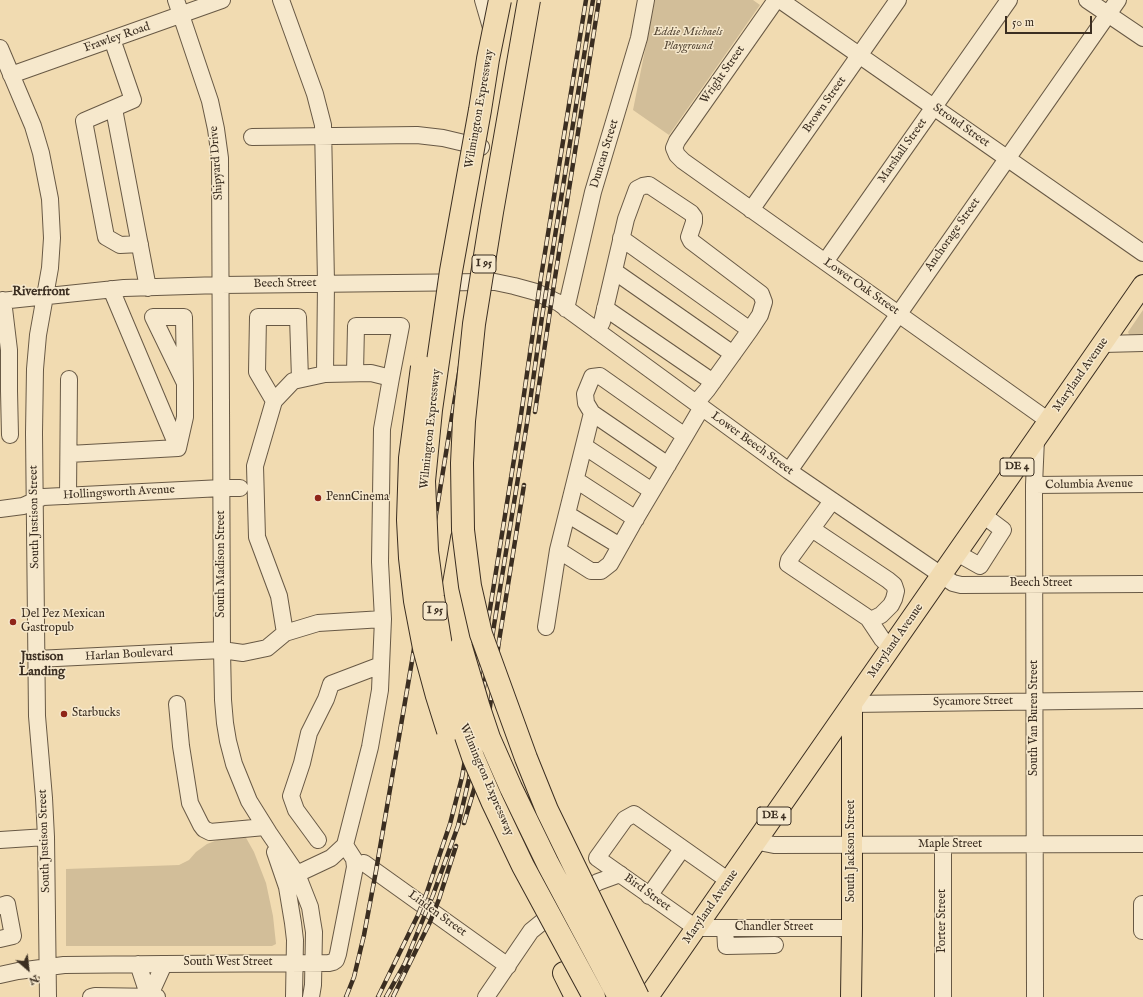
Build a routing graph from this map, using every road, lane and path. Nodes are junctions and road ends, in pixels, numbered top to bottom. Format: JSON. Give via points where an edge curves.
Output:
{"nodes":[{"id":1,"x":176,"y":0,"type":"edge"},
{"id":2,"x":222,"y":0,"type":"edge"},
{"id":3,"x":281,"y":0,"type":"edge"},
{"id":4,"x":483,"y":0,"type":"edge"},
{"id":5,"x":500,"y":0,"type":"edge"},
{"id":6,"x":529,"y":0,"type":"edge"},
{"id":7,"x":646,"y":0,"type":"edge"},
{"id":8,"x":776,"y":0,"type":"edge"},
{"id":9,"x":780,"y":0,"type":"edge"},
{"id":10,"x":898,"y":0,"type":"edge"},
{"id":11,"x":1009,"y":0,"type":"edge"},
{"id":12,"x":1087,"y":0,"type":"edge"},
{"id":13,"x":1118,"y":0,"type":"edge"},
{"id":14,"x":1108,"y":14,"type":"junction"},
{"id":15,"x":181,"y":15,"type":"junction"},
{"id":16,"x":1143,"y":38,"type":"edge"},
{"id":17,"x":112,"y":40,"type":"junction"},
{"id":18,"x":0,"y":48,"type":"edge"},
{"id":19,"x":859,"y":56,"type":"junction"},
{"id":20,"x":11,"y":75,"type":"junction"},
{"id":21,"x":934,"y":107,"type":"junction"},
{"id":22,"x":114,"y":109,"type":"junction"},
{"id":23,"x":252,"y":137,"type":"dead end"},
{"id":24,"x":324,"y":137,"type":"junction"},
{"id":25,"x":481,"y":147,"type":"junction"},
{"id":26,"x":675,"y":151,"type":"joint"},
{"id":27,"x":1007,"y":158,"type":"junction"},
{"id":28,"x":464,"y":194,"type":"junction"},
{"id":29,"x":751,"y":210,"type":"junction"},
{"id":30,"x":621,"y":238,"type":"junction"},
{"id":31,"x":140,"y":244,"type":"junction"},
{"id":32,"x":1143,"y":253,"type":"edge"},
{"id":33,"x":825,"y":262,"type":"junction"},
{"id":34,"x":614,"y":271,"type":"junction"},
{"id":35,"x":456,"y":282,"type":"junction"},
{"id":36,"x":326,"y":283,"type":"junction"},
{"id":37,"x":221,"y":285,"type":"junction"},
{"id":38,"x":1143,"y":285,"type":"edge"},
{"id":39,"x":148,"y":288,"type":"junction"},
{"id":40,"x":111,"y":289,"type":"junction"},
{"id":41,"x":45,"y":296,"type":"junction"},
{"id":42,"x":1,"y":300,"type":"edge"},
{"id":43,"x":566,"y":308,"type":"junction"},
{"id":44,"x":605,"y":308,"type":"junction"},
{"id":45,"x":898,"y":314,"type":"junction"},
{"id":46,"x":750,"y":330,"type":"junction"},
{"id":47,"x":597,"y":331,"type":"junction"},
{"id":48,"x":1102,"y":344,"type":"junction"},
{"id":49,"x":1143,"y":344,"type":"edge"},
{"id":50,"x":733,"y":354,"type":"junction"},
{"id":51,"x":325,"y":374,"type":"junction"},
{"id":52,"x":355,"y":374,"type":"junction"},
{"id":53,"x":391,"y":378,"type":"junction"},
{"id":54,"x":69,"y":379,"type":"dead end"},
{"id":55,"x":300,"y":379,"type":"junction"},
{"id":56,"x":713,"y":382,"type":"junction"},
{"id":57,"x":185,"y":383,"type":"dead end"},
{"id":58,"x":274,"y":401,"type":"junction"},
{"id":59,"x":699,"y":405,"type":"junction"},
{"id":60,"x":592,"y":413,"type":"junction"},
{"id":61,"x":1049,"y":420,"type":"junction"},
{"id":62,"x":10,"y":435,"type":"dead end"},
{"id":63,"x":685,"y":436,"type":"junction"},
{"id":64,"x":1036,"y":440,"type":"junction"},
{"id":65,"x":584,"y":446,"type":"junction"},
{"id":66,"x":178,"y":448,"type":"junction"},
{"id":67,"x":69,"y":454,"type":"junction"},
{"id":68,"x":668,"y":465,"type":"junction"},
{"id":69,"x":789,"y":471,"type":"junction"},
{"id":70,"x":576,"y":480,"type":"junction"},
{"id":71,"x":1143,"y":484,"type":"edge"},
{"id":72,"x":1034,"y":485,"type":"junction"},
{"id":73,"x":222,"y":488,"type":"junction"},
{"id":74,"x":240,"y":488,"type":"dead end"},
{"id":75,"x":652,"y":491,"type":"junction"},
{"id":76,"x":68,"y":496,"type":"junction"},
{"id":77,"x":832,"y":500,"type":"junction"},
{"id":78,"x":35,"y":501,"type":"junction"},
{"id":79,"x":0,"y":509,"type":"edge"},
{"id":80,"x":567,"y":514,"type":"junction"},
{"id":81,"x":983,"y":515,"type":"junction"},
{"id":82,"x":636,"y":519,"type":"junction"},
{"id":83,"x":812,"y":529,"type":"junction"},
{"id":84,"x":463,"y":530,"type":"junction"},
{"id":85,"x":620,"y":546,"type":"junction"},
{"id":86,"x":558,"y":550,"type":"junction"},
{"id":87,"x":957,"y":552,"type":"junction"},
{"id":88,"x":980,"y":566,"type":"junction"},
{"id":89,"x":941,"y":576,"type":"junction"},
{"id":90,"x":1035,"y":584,"type":"junction"},
{"id":91,"x":1143,"y":584,"type":"edge"},
{"id":92,"x":983,"y":585,"type":"junction"},
{"id":93,"x":868,"y":618,"type":"junction"},
{"id":94,"x":382,"y":619,"type":"junction"},
{"id":95,"x":546,"y":627,"type":"dead end"},
{"id":96,"x":285,"y":633,"type":"junction"},
{"id":97,"x":891,"y":648,"type":"junction"},
{"id":98,"x":222,"y":650,"type":"junction"},
{"id":99,"x":36,"y":659,"type":"junction"},
{"id":100,"x":380,"y":665,"type":"junction"},
{"id":101,"x":1143,"y":700,"type":"edge"},
{"id":102,"x":1035,"y":701,"type":"junction"},
{"id":103,"x":177,"y":704,"type":"dead end"},
{"id":104,"x":852,"y":704,"type":"junction"},
{"id":105,"x":267,"y":830,"type":"junction"},
{"id":106,"x":46,"y":836,"type":"junction"},
{"id":107,"x":0,"y":840,"type":"edge"},
{"id":108,"x":318,"y":840,"type":"dead end"},
{"id":109,"x":758,"y":840,"type":"junction"},
{"id":110,"x":1036,"y":844,"type":"junction"},
{"id":111,"x":1143,"y":844,"type":"edge"},
{"id":112,"x":345,"y":845,"type":"junction"},
{"id":113,"x":851,"y":845,"type":"junction"},
{"id":114,"x":944,"y":845,"type":"junction"},
{"id":115,"x":682,"y":849,"type":"junction"},
{"id":116,"x":364,"y":863,"type":"dead end"},
{"id":117,"x":297,"y":874,"type":"junction"},
{"id":118,"x":620,"y":874,"type":"junction"},
{"id":119,"x":729,"y":881,"type":"junction"},
{"id":120,"x":649,"y":896,"type":"junction"},
{"id":121,"x":1143,"y":904,"type":"edge"},
{"id":122,"x":0,"y":906,"type":"edge"},
{"id":123,"x":696,"y":928,"type":"junction"},
{"id":124,"x":725,"y":928,"type":"junction"},
{"id":125,"x":852,"y":928,"type":"junction"},
{"id":126,"x":1142,"y":931,"type":"dead end"},
{"id":127,"x":0,"y":939,"type":"edge"},
{"id":128,"x":775,"y":945,"type":"dead end"},
{"id":129,"x":294,"y":963,"type":"junction"},
{"id":130,"x":313,"y":963,"type":"junction"},
{"id":131,"x":138,"y":964,"type":"junction"},
{"id":132,"x":164,"y":964,"type":"junction"},
{"id":133,"x":48,"y":966,"type":"junction"},
{"id":134,"x":508,"y":966,"type":"junction"},
{"id":135,"x":0,"y":975,"type":"edge"},
{"id":136,"x":48,"y":997,"type":"edge"},
{"id":137,"x":91,"y":997,"type":"edge"},
{"id":138,"x":116,"y":997,"type":"edge"},
{"id":139,"x":149,"y":997,"type":"edge"},
{"id":140,"x":157,"y":997,"type":"edge"},
{"id":141,"x":294,"y":997,"type":"edge"},
{"id":142,"x":311,"y":997,"type":"edge"},
{"id":143,"x":486,"y":997,"type":"edge"},
{"id":144,"x":576,"y":997,"type":"edge"},
{"id":145,"x":594,"y":997,"type":"edge"},
{"id":146,"x":619,"y":997,"type":"edge"},
{"id":147,"x":638,"y":997,"type":"edge"},
{"id":148,"x":648,"y":997,"type":"edge"},
{"id":149,"x":851,"y":997,"type":"edge"},
{"id":150,"x":943,"y":997,"type":"edge"},
{"id":151,"x":1035,"y":997,"type":"edge"}],
"edges":[{"from":1,"to":15,"type":"street","name":"Shipyard Drive"},
{"from":2,"to":15,"type":"street","name":"Frawley Road"},
{"from":3,"to":24,"type":"street","via":[[315,94]]},
{"from":4,"to":25,"type":"street","via":[[496,53]]},
{"from":5,"to":28,"type":"highway","name":"Wilmington Expressway","number":"I 95","bridge":true},
{"from":6,"to":84,"type":"highway","number":"I 95","bridge":true,"via":[[474,324],[464,421]]},
{"from":7,"to":43,"type":"street","name":"Duncan Street","via":[[639,38],[593,192]]},
{"from":8,"to":26,"type":"street","name":"Wright Street","via":[[676,141]]},
{"from":9,"to":19,"type":"street","name":"Stroud Street"},
{"from":10,"to":19,"type":"street","name":"Brown Street"},
{"from":11,"to":21,"type":"street","name":"Marshall Street"},
{"from":12,"to":14,"type":"street"},
{"from":13,"to":14,"type":"street","name":"Anchorage Street"},
{"from":14,"to":16,"type":"street"},
{"from":14,"to":27,"type":"street","name":"Anchorage Street"},
{"from":15,"to":17,"type":"street","name":"Frawley Road"},
{"from":15,"to":37,"type":"street","name":"Shipyard Drive","via":[[210,101],[219,145]]},
{"from":17,"to":20,"type":"street","name":"Frawley Road"},
{"from":17,"to":22,"type":"street","via":[[133,100]]},
{"from":18,"to":20,"type":"street","name":"South Justison Street"},
{"from":19,"to":21,"type":"street","name":"Stroud Street"},
{"from":19,"to":29,"type":"street","name":"Brown Street"},
{"from":20,"to":41,"type":"street","name":"South Justison Street","via":[[33,126],[47,176],[52,238]]},
{"from":21,"to":27,"type":"street","name":"Stroud Street"},
{"from":21,"to":33,"type":"street","name":"Marshall Street"},
{"from":22,"to":31,"type":"street"},
{"from":22,"to":31,"type":"street","via":[[84,121],[104,229],[106,237],[120,245]]},
{"from":23,"to":24,"type":"street"},
{"from":24,"to":25,"type":"street","via":[[432,136]]},
{"from":24,"to":36,"type":"street"},
{"from":25,"to":35,"type":"street"},
{"from":26,"to":29,"type":"street","name":"Lower Oak Street","via":[[683,162]]},
{"from":27,"to":32,"type":"street","name":"Stroud Street"},
{"from":27,"to":45,"type":"street","name":"Anchorage Street"},
{"from":28,"to":144,"type":"highway","bridge":true,"via":[[438,265],[412,436],[408,480],[412,578],[424,648],[454,746],[484,818]]},
{"from":28,"to":145,"type":"highway","name":"Wilmington Expressway","number":"I 95","bridge":true,"via":[[442,331],[424,476],[427,551],[436,617],[451,689],[473,757],[523,866]]},
{"from":29,"to":33,"type":"street","name":"Lower Oak Street"},
{"from":30,"to":34,"type":"street"},
{"from":30,"to":46,"type":"street"},
{"from":30,"to":46,"type":"street","via":[[637,190],[643,186],[649,185],[691,213],[694,222],[689,237],[691,241],[761,294],[764,302],[760,315]]},
{"from":31,"to":39,"type":"street"},
{"from":33,"to":45,"type":"street","name":"Lower Oak Street"},
{"from":34,"to":44,"type":"street"},
{"from":34,"to":50,"type":"street"},
{"from":35,"to":36,"type":"street","name":"Beech Street"},
{"from":35,"to":43,"type":"street","name":"Beech Street","via":[[495,282],[514,286],[536,292]]},
{"from":36,"to":37,"type":"street","name":"Beech Street"},
{"from":36,"to":51,"type":"street"},
{"from":37,"to":39,"type":"street","name":"Beech Street"},
{"from":37,"to":73,"type":"street","name":"South Madison Street"},
{"from":38,"to":48,"type":"main road","name":"Maryland Avenue","number":"DE 4"},
{"from":39,"to":40,"type":"street","name":"Beech Street"},
{"from":40,"to":41,"type":"street","name":"Beech Street"},
{"from":40,"to":66,"type":"street"},
{"from":41,"to":42,"type":"street","name":"Beech Street"},
{"from":41,"to":78,"type":"street","name":"South Justison Street","via":[[35,369]]},
{"from":42,"to":62,"type":"street","via":[[9,350]]},
{"from":43,"to":47,"type":"street","name":"Lower Beech Street"},
{"from":44,"to":47,"type":"street"},
{"from":44,"to":56,"type":"street"},
{"from":45,"to":61,"type":"street","name":"Lower Oak Street"},
{"from":45,"to":69,"type":"street","name":"Anchorage Street"},
{"from":46,"to":50,"type":"street"},
{"from":47,"to":59,"type":"street","name":"Lower Beech Street"},
{"from":48,"to":49,"type":"street"},
{"from":48,"to":61,"type":"main road","name":"Maryland Avenue","number":"DE 4"},
{"from":50,"to":56,"type":"street"},
{"from":51,"to":52,"type":"street"},
{"from":51,"to":55,"type":"street"},
{"from":52,"to":53,"type":"street","via":[[371,373]]},
{"from":52,"to":53,"type":"street","via":[[356,326],[401,326]]},
{"from":53,"to":94,"type":"street","via":[[382,429]]},
{"from":54,"to":67,"type":"street"},
{"from":55,"to":58,"type":"street","via":[[293,381]]},
{"from":55,"to":58,"type":"street","via":[[298,317],[258,317],[257,372]]},
{"from":56,"to":59,"type":"street"},
{"from":57,"to":66,"type":"street","via":[[185,417]]},
{"from":58,"to":96,"type":"street","via":[[255,466],[257,537],[279,596]]},
{"from":59,"to":63,"type":"street"},
{"from":59,"to":69,"type":"street","name":"Lower Beech Street"},
{"from":60,"to":63,"type":"street","via":[[586,403],[585,394],[592,377],[600,376]]},
{"from":60,"to":65,"type":"street"},
{"from":60,"to":68,"type":"street"},
{"from":61,"to":64,"type":"main road","name":"Maryland Avenue","number":"DE 4"},
{"from":63,"to":68,"type":"street"},
{"from":64,"to":72,"type":"street","name":"South Van Buren Street"},
{"from":64,"to":81,"type":"main road","name":"Maryland Avenue","number":"DE 4"},
{"from":65,"to":70,"type":"street"},
{"from":65,"to":75,"type":"street"},
{"from":66,"to":67,"type":"street"},
{"from":67,"to":76,"type":"street"},
{"from":68,"to":75,"type":"street"},
{"from":69,"to":77,"type":"street","name":"Lower Beech Street"},
{"from":70,"to":80,"type":"street"},
{"from":70,"to":82,"type":"street"},
{"from":71,"to":72,"type":"street","name":"Columbia Avenue"},
{"from":72,"to":90,"type":"street","name":"South Van Buren Street"},
{"from":73,"to":74,"type":"street","name":"Hollingsworth Avenue"},
{"from":73,"to":76,"type":"street","name":"Hollingsworth Avenue"},
{"from":73,"to":98,"type":"street","name":"South Madison Street"},
{"from":75,"to":82,"type":"street"},
{"from":76,"to":78,"type":"street","name":"Hollingsworth Avenue","via":[[43,497]]},
{"from":77,"to":83,"type":"street"},
{"from":77,"to":89,"type":"street","name":"Lower Beech Street"},
{"from":78,"to":79,"type":"street","name":"Hollingsworth Avenue","via":[[23,506]]},
{"from":78,"to":99,"type":"street","name":"South Justison Street"},
{"from":80,"to":85,"type":"street"},
{"from":80,"to":86,"type":"street"},
{"from":81,"to":87,"type":"main road","name":"Maryland Avenue","number":"DE 4"},
{"from":81,"to":88,"type":"street","via":[[1003,530]]},
{"from":82,"to":85,"type":"street"},
{"from":83,"to":93,"type":"street","via":[[788,564]]},
{"from":83,"to":93,"type":"street","via":[[894,585],[896,591],[891,605],[881,615]]},
{"from":84,"to":146,"type":"highway","bridge":true,"via":[[452,595],[461,647],[479,708],[523,814]]},
{"from":84,"to":147,"type":"highway","number":"I 95","bridge":true,"via":[[470,586],[481,634],[526,758],[547,810]]},
{"from":85,"to":86,"type":"street","via":[[610,564],[601,571],[591,571]]},
{"from":86,"to":95,"type":"street"},
{"from":87,"to":88,"type":"street"},
{"from":87,"to":89,"type":"main road","name":"Maryland Avenue","number":"DE 4"},
{"from":88,"to":92,"type":"street"},
{"from":89,"to":92,"type":"street","name":"Beech Street","via":[[961,585]]},
{"from":89,"to":97,"type":"main road","name":"Maryland Avenue","number":"DE 4"},
{"from":90,"to":91,"type":"street","name":"Beech Street"},
{"from":90,"to":92,"type":"street","name":"Beech Street"},
{"from":90,"to":102,"type":"street","name":"South Van Buren Street"},
{"from":93,"to":97,"type":"street"},
{"from":94,"to":96,"type":"street","via":[[318,623]]},
{"from":94,"to":100,"type":"street"},
{"from":96,"to":98,"type":"street","name":"Harlan Boulevard","via":[[267,648],[243,653]]},
{"from":97,"to":104,"type":"main road","name":"Maryland Avenue","number":"DE 4"},
{"from":98,"to":99,"type":"street","name":"Harlan Boulevard"},
{"from":98,"to":105,"type":"street","name":"South Madison Street","via":[[223,700],[228,741],[249,801]]},
{"from":99,"to":106,"type":"street","name":"South Justison Street","via":[[37,716]]},
{"from":100,"to":108,"type":"street","via":[[331,684],[309,733],[291,796],[296,810]]},
{"from":100,"to":112,"type":"street","via":[[380,690],[370,747]]},
{"from":101,"to":102,"type":"street","name":"Sycamore Street"},
{"from":102,"to":104,"type":"street","name":"Sycamore Street"},
{"from":102,"to":110,"type":"street","name":"South Van Buren Street"},
{"from":103,"to":105,"type":"street","via":[[190,802],[201,825],[210,832]]},
{"from":104,"to":109,"type":"main road","name":"Maryland Avenue","number":"DE 4"},
{"from":104,"to":113,"type":"main road","name":"South Jackson Street"},
{"from":105,"to":117,"type":"street","name":"South Madison Street"},
{"from":105,"to":129,"type":"street","name":"South Madison Street","via":[[288,892],[295,940]]},
{"from":106,"to":107,"type":"street"},
{"from":106,"to":133,"type":"street","name":"South Justison Street"},
{"from":109,"to":113,"type":"street","name":"Maple Street","via":[[774,845]]},
{"from":109,"to":119,"type":"main road","name":"Maryland Avenue","number":"DE 4"},
{"from":110,"to":111,"type":"street","name":"Maple Street"},
{"from":110,"to":114,"type":"street","name":"Maple Street"},
{"from":110,"to":151,"type":"street","name":"South Van Buren Street"},
{"from":112,"to":117,"type":"street","via":[[331,858]]},
{"from":112,"to":130,"type":"street","name":"South West Street","via":[[354,859],[355,867],[338,954],[333,962]]},
{"from":113,"to":114,"type":"street","name":"Maple Street"},
{"from":113,"to":125,"type":"main road","name":"South Jackson Street"},
{"from":114,"to":150,"type":"street","name":"Porter Street"},
{"from":115,"to":118,"type":"street","name":"Bird Street","via":[[634,814],[625,819],[597,858]]},
{"from":115,"to":119,"type":"street"},
{"from":115,"to":120,"type":"street"},
{"from":116,"to":134,"type":"street","name":"Linden Street"},
{"from":117,"to":130,"type":"street","name":"South Madison Street","via":[[310,907],[314,932]]},
{"from":118,"to":120,"type":"street","name":"Bird Street"},
{"from":118,"to":134,"type":"street","via":[[598,882],[571,898],[543,921],[531,931]]},
{"from":119,"to":123,"type":"main road","name":"Maryland Avenue","number":"DE 4"},
{"from":120,"to":123,"type":"street","name":"Bird Street"},
{"from":121,"to":126,"type":"street"},
{"from":122,"to":127,"type":"street","via":[[7,904],[13,936]]},
{"from":123,"to":124,"type":"street","name":"Chandler Street"},
{"from":123,"to":148,"type":"main road","name":"Maryland Avenue","number":"DE 4"},
{"from":124,"to":125,"type":"street","name":"Chandler Street"},
{"from":124,"to":128,"type":"street","via":[[726,946]]},
{"from":125,"to":149,"type":"main road","name":"South Jackson Street"},
{"from":129,"to":130,"type":"street","name":"South West Street"},
{"from":129,"to":132,"type":"street","name":"South West Street"},
{"from":129,"to":141,"type":"street","name":"South Madison Street"},
{"from":130,"to":142,"type":"street","name":"South Madison Street"},
{"from":131,"to":132,"type":"street","name":"South West Street"},
{"from":131,"to":133,"type":"street","name":"South West Street"},
{"from":131,"to":139,"type":"street"},
{"from":132,"to":139,"type":"street"},
{"from":133,"to":135,"type":"street","name":"South West Street"},
{"from":133,"to":136,"type":"street","name":"South Justison Street"},
{"from":134,"to":143,"type":"street"},
{"from":137,"to":138,"type":"street"},
{"from":138,"to":139,"type":"street"},
{"from":139,"to":140,"type":"street"}]}
